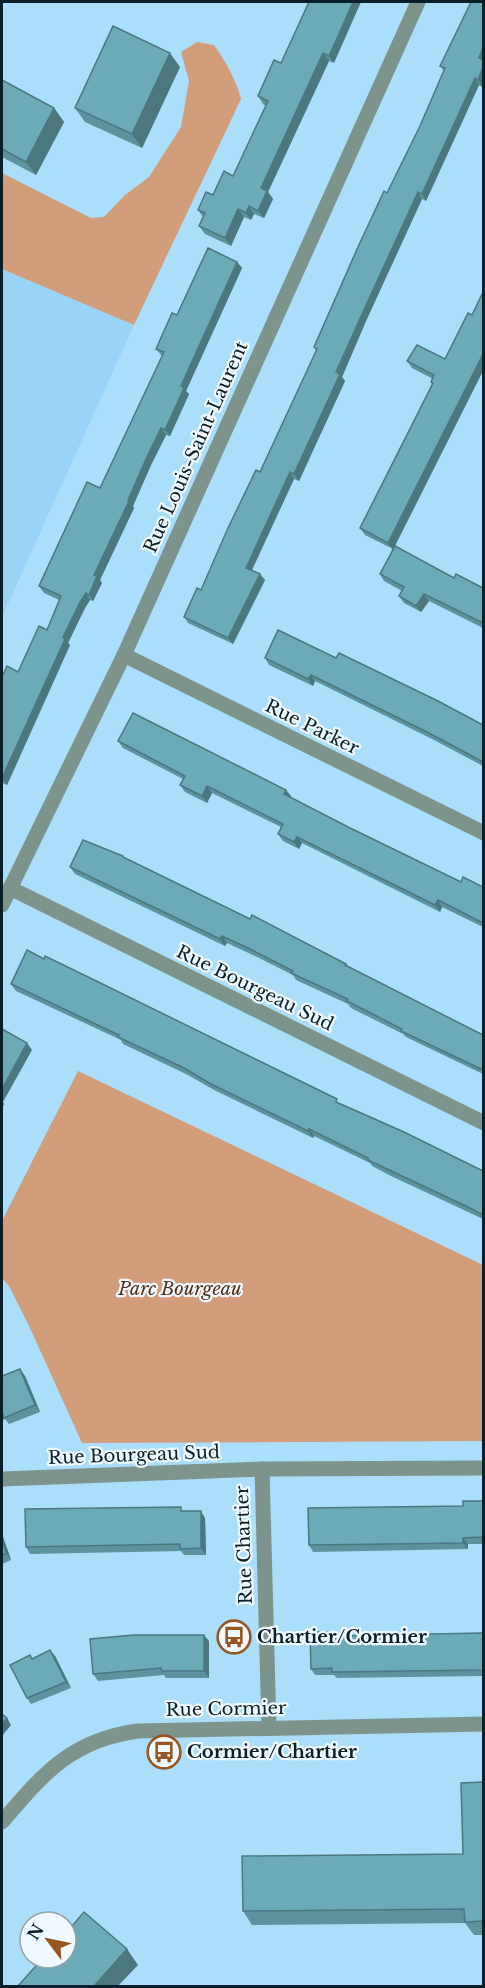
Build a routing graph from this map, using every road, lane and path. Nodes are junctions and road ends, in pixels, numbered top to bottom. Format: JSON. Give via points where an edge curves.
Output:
{"nodes":[{"id":1,"x":418,"y":2,"type":"edge"},
{"id":2,"x":124,"y":656,"type":"junction"},
{"id":3,"x":483,"y":833,"type":"edge"},
{"id":4,"x":9,"y":888,"type":"junction"},
{"id":5,"x":2,"y":905,"type":"edge"},
{"id":6,"x":483,"y":1123,"type":"edge"},
{"id":7,"x":483,"y":1468,"type":"edge"},
{"id":8,"x":262,"y":1469,"type":"junction"},
{"id":9,"x":2,"y":1479,"type":"edge"},
{"id":10,"x":483,"y":1724,"type":"edge"},
{"id":11,"x":269,"y":1728,"type":"junction"},
{"id":12,"x":2,"y":1822,"type":"edge"}],
"edges":[{"from":1,"to":2,"type":"street","name":"Rue Louis-Saint-Laurent"},
{"from":2,"to":3,"type":"street","name":"Rue Parker"},
{"from":2,"to":4,"type":"street","name":"Rue Louis-Saint-Laurent"},
{"from":4,"to":5,"type":"street","name":"Rue Louis-Saint-Laurent"},
{"from":4,"to":6,"type":"street","name":"Rue Bourgeau Sud"},
{"from":7,"to":8,"type":"street","name":"Rue Bourgeau Sud"},
{"from":8,"to":9,"type":"street","name":"Rue Bourgeau Sud"},
{"from":8,"to":11,"type":"street","name":"Rue Chartier"},
{"from":10,"to":11,"type":"street","name":"Rue Cormier"},
{"from":11,"to":12,"type":"street","name":"Rue Cormier","via":[[138,1731],[93,1742],[52,1767]]}]}
